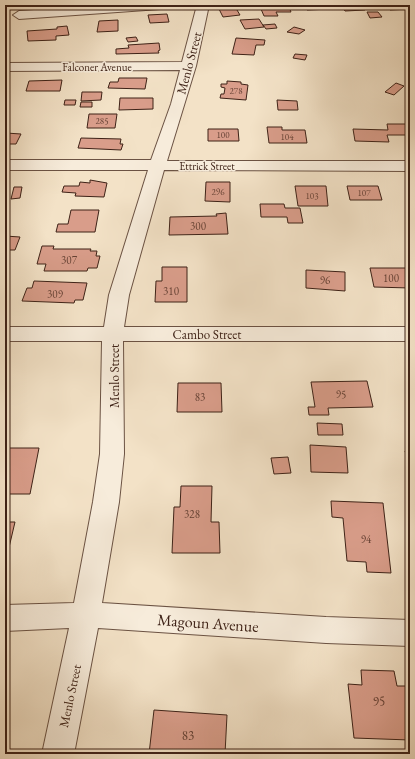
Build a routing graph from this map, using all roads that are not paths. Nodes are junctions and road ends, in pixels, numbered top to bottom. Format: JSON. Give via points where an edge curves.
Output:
{"nodes":[{"id":1,"x":160,"y":5,"type":"edge"},
{"id":2,"x":203,"y":5,"type":"edge"},
{"id":3,"x":19,"y":15,"type":"dead end"},
{"id":4,"x":189,"y":66,"type":"junction"},
{"id":5,"x":5,"y":67,"type":"edge"},
{"id":6,"x":5,"y":165,"type":"edge"},
{"id":7,"x":157,"y":166,"type":"junction"},
{"id":8,"x":410,"y":166,"type":"edge"},
{"id":9,"x":5,"y":334,"type":"edge"},
{"id":10,"x":113,"y":334,"type":"junction"},
{"id":11,"x":410,"y":334,"type":"edge"},
{"id":12,"x":86,"y":615,"type":"junction"},
{"id":13,"x":5,"y":618,"type":"edge"},
{"id":14,"x":410,"y":633,"type":"edge"},
{"id":15,"x":58,"y":754,"type":"edge"}],
"edges":[{"from":1,"to":3,"type":"street"},
{"from":2,"to":4,"type":"street","name":"Menlo Street"},
{"from":4,"to":5,"type":"street","name":"Falconer Avenue"},
{"from":4,"to":7,"type":"street","name":"Menlo Street"},
{"from":6,"to":7,"type":"street","name":"Ettrick Street"},
{"from":7,"to":8,"type":"street","name":"Ettrick Street"},
{"from":7,"to":10,"type":"street","name":"Menlo Street","via":[[120,295]]},
{"from":9,"to":10,"type":"street","name":"Cambo Street"},
{"from":10,"to":11,"type":"street","name":"Cambo Street"},
{"from":10,"to":12,"type":"street","name":"Menlo Street","via":[[112,454]]},
{"from":12,"to":13,"type":"street","name":"Magoun Avenue"},
{"from":12,"to":14,"type":"street","name":"Magoun Avenue"},
{"from":12,"to":15,"type":"street","name":"Menlo Street"}]}
